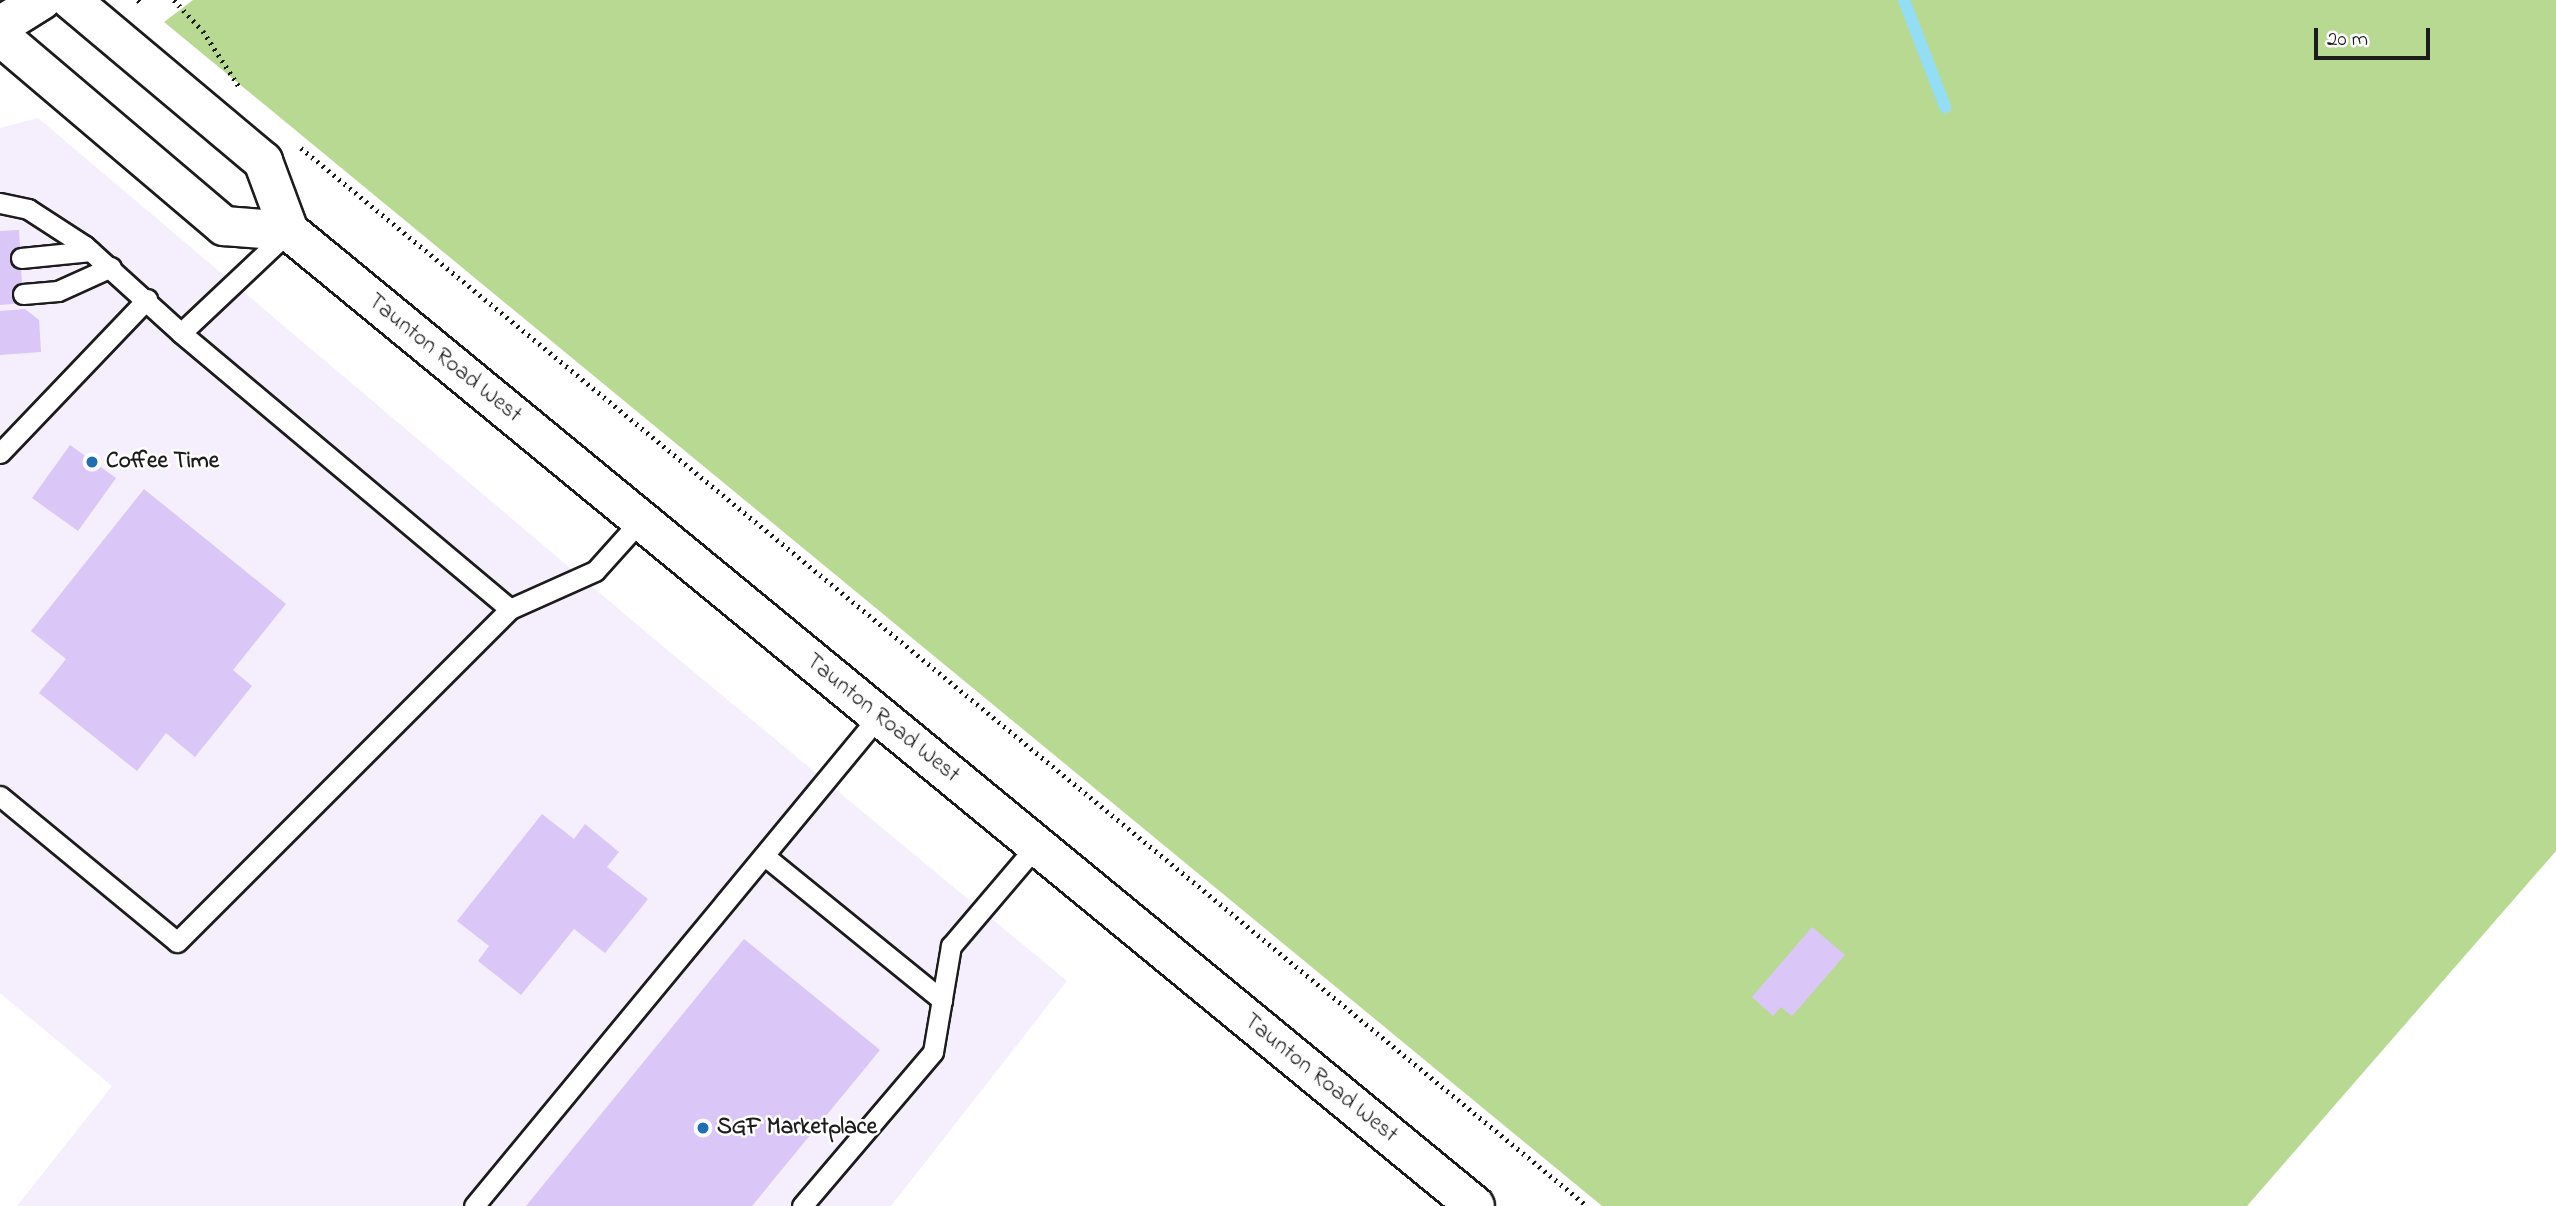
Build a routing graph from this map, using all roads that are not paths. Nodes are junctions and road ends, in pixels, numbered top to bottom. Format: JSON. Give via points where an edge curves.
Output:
{"nodes":[{"id":1,"x":42,"y":0,"type":"edge"},
{"id":2,"x":71,"y":0,"type":"edge"},
{"id":3,"x":0,"y":26,"type":"edge"},
{"id":4,"x":0,"y":37,"type":"edge"},
{"id":5,"x":0,"y":203,"type":"edge"},
{"id":6,"x":289,"y":231,"type":"junction"},
{"id":7,"x":91,"y":251,"type":"junction"},
{"id":8,"x":21,"y":258,"type":"dead end"},
{"id":9,"x":111,"y":267,"type":"junction"},
{"id":10,"x":23,"y":294,"type":"dead end"},
{"id":11,"x":147,"y":299,"type":"junction"},
{"id":12,"x":181,"y":333,"type":"junction"},
{"id":13,"x":0,"y":453,"type":"edge"},
{"id":14,"x":641,"y":520,"type":"junction"},
{"id":15,"x":510,"y":608,"type":"junction"},
{"id":16,"x":879,"y":716,"type":"junction"},
{"id":17,"x":0,"y":796,"type":"edge"},
{"id":18,"x":1037,"y":846,"type":"junction"},
{"id":19,"x":766,"y":857,"type":"junction"},
{"id":20,"x":942,"y":1000,"type":"junction"},
{"id":21,"x":474,"y":1206,"type":"edge"},
{"id":22,"x":802,"y":1206,"type":"edge"},
{"id":23,"x":1475,"y":1206,"type":"edge"}],
"edges":[{"from":1,"to":3,"type":"main road"},
{"from":2,"to":6,"type":"main road","via":[[263,161]]},
{"from":4,"to":6,"type":"main road","via":[[224,226]]},
{"from":5,"to":7,"type":"lane","via":[[28,209]]},
{"from":6,"to":12,"type":"lane"},
{"from":6,"to":14,"type":"main road","name":"Taunton Road West"},
{"from":7,"to":8,"type":"lane"},
{"from":7,"to":9,"type":"lane"},
{"from":9,"to":10,"type":"lane","via":[[58,291]]},
{"from":9,"to":11,"type":"lane"},
{"from":11,"to":12,"type":"lane"},
{"from":11,"to":13,"type":"lane"},
{"from":12,"to":15,"type":"lane"},
{"from":14,"to":15,"type":"lane","via":[[595,571]]},
{"from":14,"to":16,"type":"main road","name":"Taunton Road West"},
{"from":15,"to":17,"type":"lane","via":[[177,942]]},
{"from":16,"to":18,"type":"main road","name":"Taunton Road West"},
{"from":16,"to":19,"type":"lane"},
{"from":18,"to":20,"type":"lane","via":[[951,946]]},
{"from":18,"to":23,"type":"main road","name":"Taunton Road West"},
{"from":19,"to":20,"type":"lane"},
{"from":19,"to":21,"type":"lane"},
{"from":20,"to":22,"type":"lane","via":[[933,1052]]}]}
